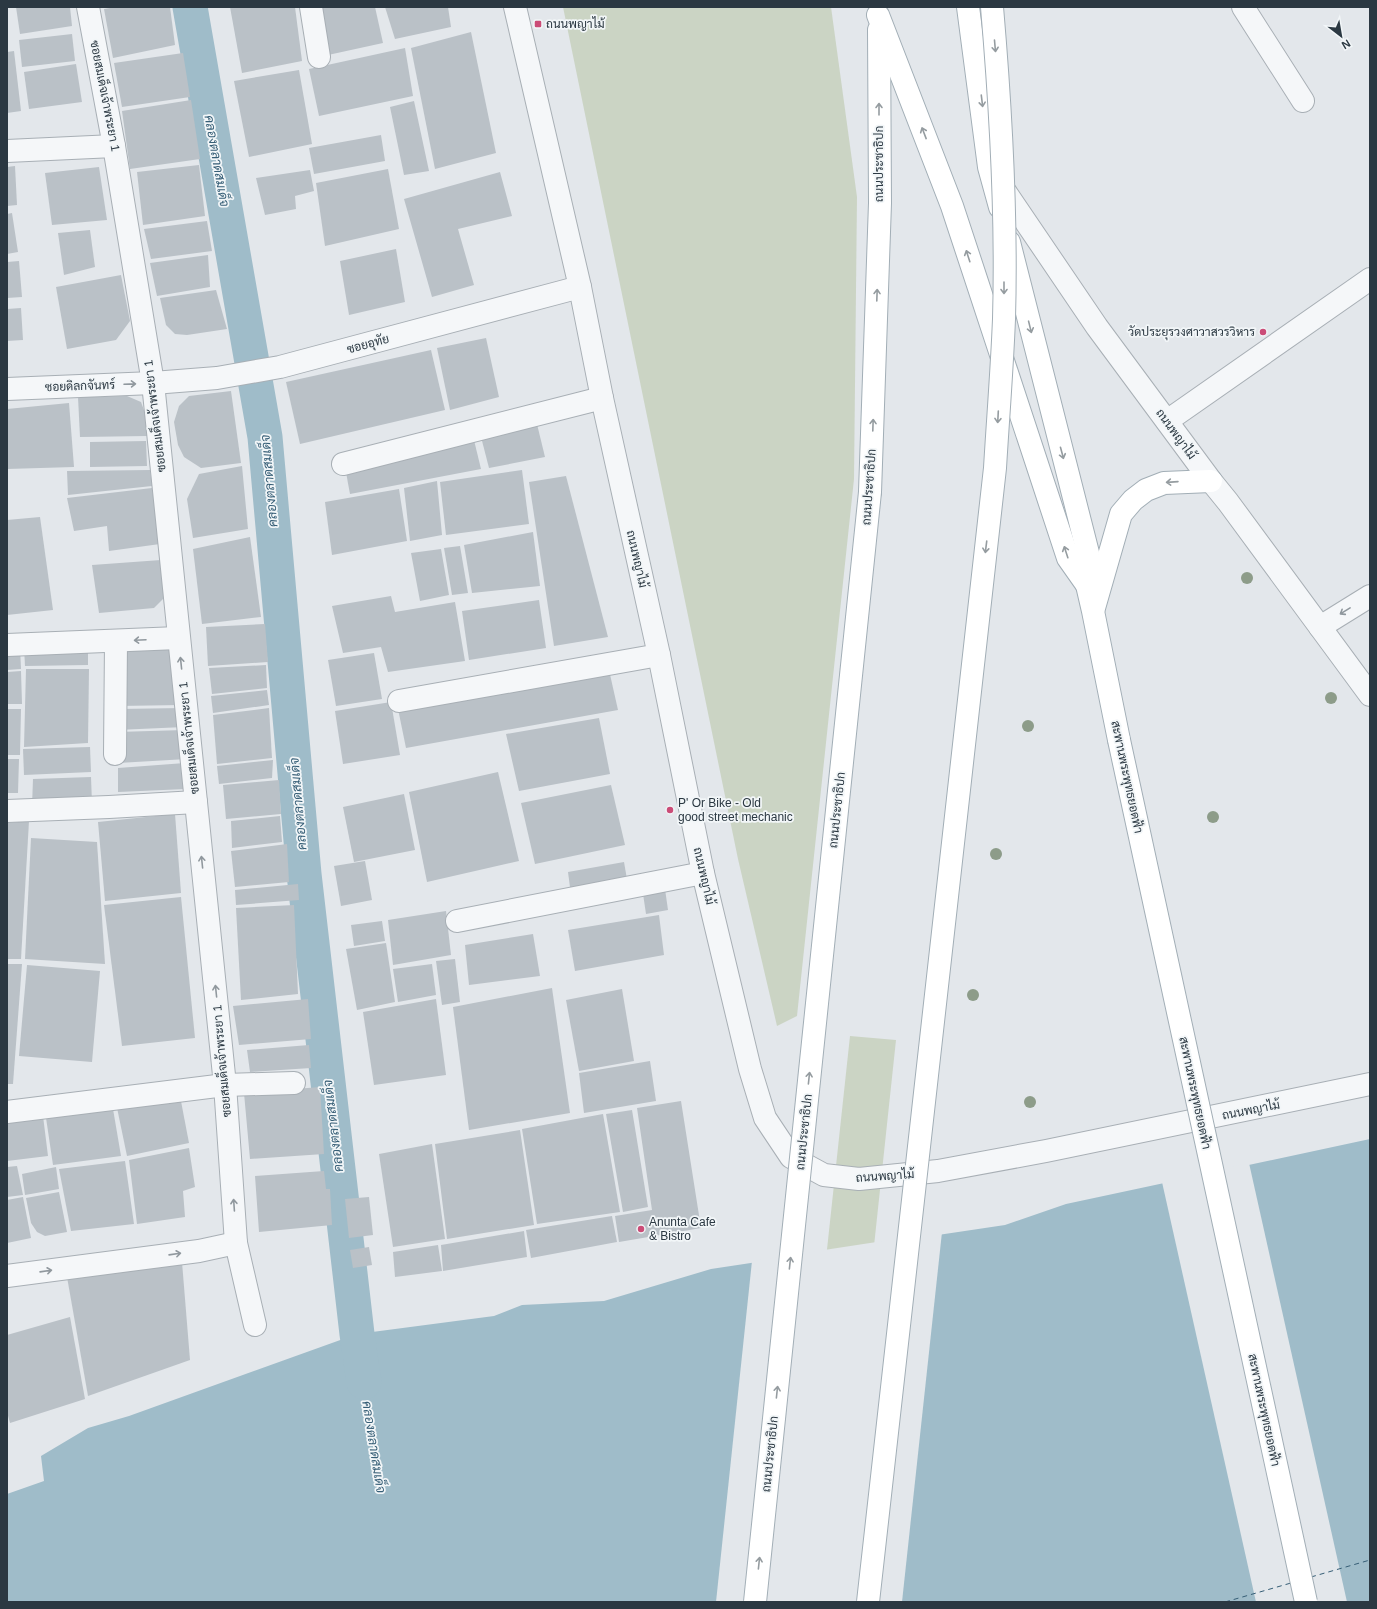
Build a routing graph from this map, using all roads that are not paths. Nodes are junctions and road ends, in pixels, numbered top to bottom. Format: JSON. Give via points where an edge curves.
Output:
{"nodes":[{"id":1,"x":88,"y":7,"type":"edge"},
{"id":2,"x":311,"y":7,"type":"edge"},
{"id":3,"x":515,"y":7,"type":"edge"},
{"id":4,"x":968,"y":7,"type":"edge"},
{"id":5,"x":992,"y":7,"type":"edge"},
{"id":6,"x":1243,"y":7,"type":"edge"},
{"id":7,"x":878,"y":11,"type":"edge"},
{"id":8,"x":319,"y":58,"type":"dead end"},
{"id":9,"x":1303,"y":101,"type":"dead end"},
{"id":10,"x":114,"y":146,"type":"junction"},
{"id":11,"x":7,"y":151,"type":"edge"},
{"id":12,"x":990,"y":168,"type":"junction"},
{"id":13,"x":1370,"y":279,"type":"edge"},
{"id":14,"x":580,"y":287,"type":"junction"},
{"id":15,"x":153,"y":383,"type":"junction"},
{"id":16,"x":7,"y":389,"type":"edge"},
{"id":17,"x":602,"y":398,"type":"junction"},
{"id":18,"x":1167,"y":421,"type":"junction"},
{"id":19,"x":342,"y":464,"type":"dead end"},
{"id":20,"x":1211,"y":481,"type":"junction"},
{"id":21,"x":1087,"y":585,"type":"junction"},
{"id":22,"x":1370,"y":596,"type":"edge"},
{"id":23,"x":1094,"y":611,"type":"junction"},
{"id":24,"x":1320,"y":627,"type":"junction"},
{"id":25,"x":178,"y":638,"type":"junction"},
{"id":26,"x":116,"y":642,"type":"junction"},
{"id":27,"x":7,"y":645,"type":"edge"},
{"id":28,"x":659,"y":655,"type":"junction"},
{"id":29,"x":1370,"y":695,"type":"edge"},
{"id":30,"x":399,"y":701,"type":"dead end"},
{"id":31,"x":115,"y":754,"type":"dead end"},
{"id":32,"x":196,"y":802,"type":"junction"},
{"id":33,"x":7,"y":811,"type":"edge"},
{"id":34,"x":703,"y":873,"type":"junction"},
{"id":35,"x":457,"y":921,"type":"dead end"},
{"id":36,"x":294,"y":1083,"type":"dead end"},
{"id":37,"x":1370,"y":1084,"type":"edge"},
{"id":38,"x":226,"y":1085,"type":"junction"},
{"id":39,"x":7,"y":1112,"type":"edge"},
{"id":40,"x":236,"y":1243,"type":"junction"},
{"id":41,"x":7,"y":1276,"type":"edge"},
{"id":42,"x":255,"y":1325,"type":"dead end"},
{"id":43,"x":755,"y":1602,"type":"edge"},
{"id":44,"x":868,"y":1602,"type":"edge"},
{"id":45,"x":1306,"y":1602,"type":"edge"}],
"edges":[{"from":1,"to":10,"type":"street","name":"ซอยสมเด็จเจ้าพระยา 1"},
{"from":2,"to":8,"type":"street"},
{"from":3,"to":14,"type":"street","name":"ถนนพญาไม้"},
{"from":4,"to":12,"type":"main road","one_way":true},
{"from":5,"to":44,"type":"main road","one_way":true,"bridge":true,"via":[[999,84],[1004,196],[1004,320],[995,468]]},
{"from":6,"to":9,"type":"street"},
{"from":21,"to":7,"type":"main road","name":"ถนนประชาธิปก","one_way":true,"via":[[1068,558],[952,206]]},
{"from":43,"to":7,"type":"main road","name":"ถนนประชาธิปก","one_way":true,"bridge":true,"via":[[870,492],[880,203]]},
{"from":10,"to":11,"type":"street"},
{"from":10,"to":15,"type":"street","name":"ซอยสมเด็จเจ้าพระยา 1"},
{"from":12,"to":18,"type":"street","name":"ถนนพญาไม้","via":[[1096,327]]},
{"from":12,"to":21,"type":"main road","one_way":true,"via":[[1088,553]]},
{"from":13,"to":18,"type":"street"},
{"from":14,"to":15,"type":"street","name":"ซอยอุทัย","via":[[280,367],[217,378]]},
{"from":14,"to":17,"type":"street","name":"ถนนพญาไม้"},
{"from":16,"to":15,"type":"street","name":"ซอยดิลกจันทร์","one_way":true},
{"from":15,"to":25,"type":"street","name":"ซอยสมเด็จเจ้าพระยา 1"},
{"from":17,"to":19,"type":"street"},
{"from":17,"to":28,"type":"street","name":"ถนนพญาไม้"},
{"from":18,"to":20,"type":"street","name":"ถนนพญาไม้"},
{"from":20,"to":23,"type":"main road","one_way":true,"via":[[1164,483],[1146,490],[1133,500],[1121,514]]},
{"from":20,"to":24,"type":"street","name":"ถนนพญาไม้"},
{"from":21,"to":23,"type":"main road","name":"สะพานพระพุทธยอดฟ้า"},
{"from":22,"to":24,"type":"street","one_way":true},
{"from":23,"to":45,"type":"main road","name":"สะพานพระพุทธยอดฟ้า","bridge":true,"via":[[1119,740]]},
{"from":24,"to":29,"type":"street","name":"ถนนพญาไม้"},
{"from":25,"to":26,"type":"street","one_way":true},
{"from":32,"to":25,"type":"street","name":"ซอยสมเด็จเจ้าพระยา 1","one_way":true},
{"from":26,"to":27,"type":"street"},
{"from":26,"to":31,"type":"street"},
{"from":28,"to":30,"type":"street"},
{"from":28,"to":34,"type":"street","name":"ถนนพญาไม้"},
{"from":32,"to":33,"type":"street"},
{"from":38,"to":32,"type":"street","name":"ซอยสมเด็จเจ้าพระยา 1","one_way":true},
{"from":34,"to":35,"type":"street"},
{"from":34,"to":37,"type":"street","name":"ถนนพญาไม้","via":[[750,1069],[765,1118],[791,1157],[824,1175],[859,1179],[938,1171]]},
{"from":36,"to":38,"type":"street"},
{"from":38,"to":39,"type":"street"},
{"from":40,"to":38,"type":"street","name":"ซอยสมเด็จเจ้าพระยา 1","one_way":true},
{"from":41,"to":40,"type":"street","one_way":true,"via":[[199,1251]]},
{"from":40,"to":42,"type":"street","name":"ซอยสมเด็จเจ้าพระยา 1"}]}
